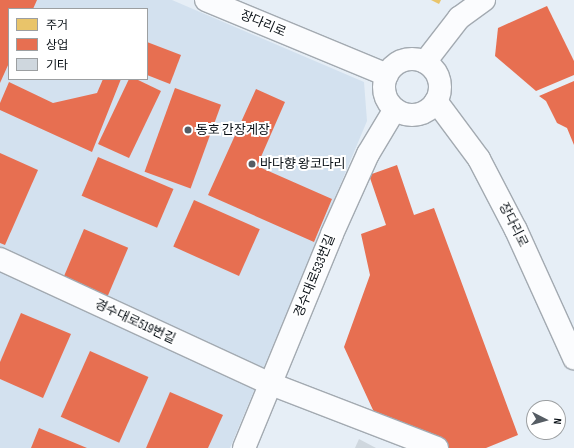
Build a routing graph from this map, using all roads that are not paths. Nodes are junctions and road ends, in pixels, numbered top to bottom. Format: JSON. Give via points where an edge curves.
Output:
{"nodes":[{"id":1,"x":206,"y":0,"type":"edge"},
{"id":2,"x":484,"y":0,"type":"edge"},
{"id":3,"x":426,"y":62,"type":"junction"},
{"id":4,"x":387,"y":75,"type":"junction"},
{"id":5,"x":436,"y":101,"type":"junction"},
{"id":6,"x":395,"y":109,"type":"junction"},
{"id":7,"x":0,"y":259,"type":"edge"},
{"id":8,"x":574,"y":358,"type":"edge"},
{"id":9,"x":271,"y":384,"type":"junction"},
{"id":10,"x":244,"y":448,"type":"edge"},
{"id":11,"x":437,"y":448,"type":"edge"}],
"edges":[{"from":1,"to":4,"type":"street","name":"장다리로"},
{"from":2,"to":3,"type":"street","via":[[459,18]]},
{"from":3,"to":4,"type":"street","via":[[413,59],[400,62]]},
{"from":3,"to":5,"type":"street","via":[[437,75],[439,93]]},
{"from":4,"to":6,"type":"street","via":[[385,93]]},
{"from":5,"to":6,"type":"street","via":[[422,113],[412,114]]},
{"from":5,"to":8,"type":"street","name":"장다리로","via":[[479,159],[516,230]]},
{"from":6,"to":9,"type":"street","name":"경수대로533번길","via":[[365,161]]},
{"from":7,"to":9,"type":"street","name":"경수대로519번길"},
{"from":9,"to":10,"type":"street","name":"경수대로533번길"},
{"from":9,"to":11,"type":"street"}]}
